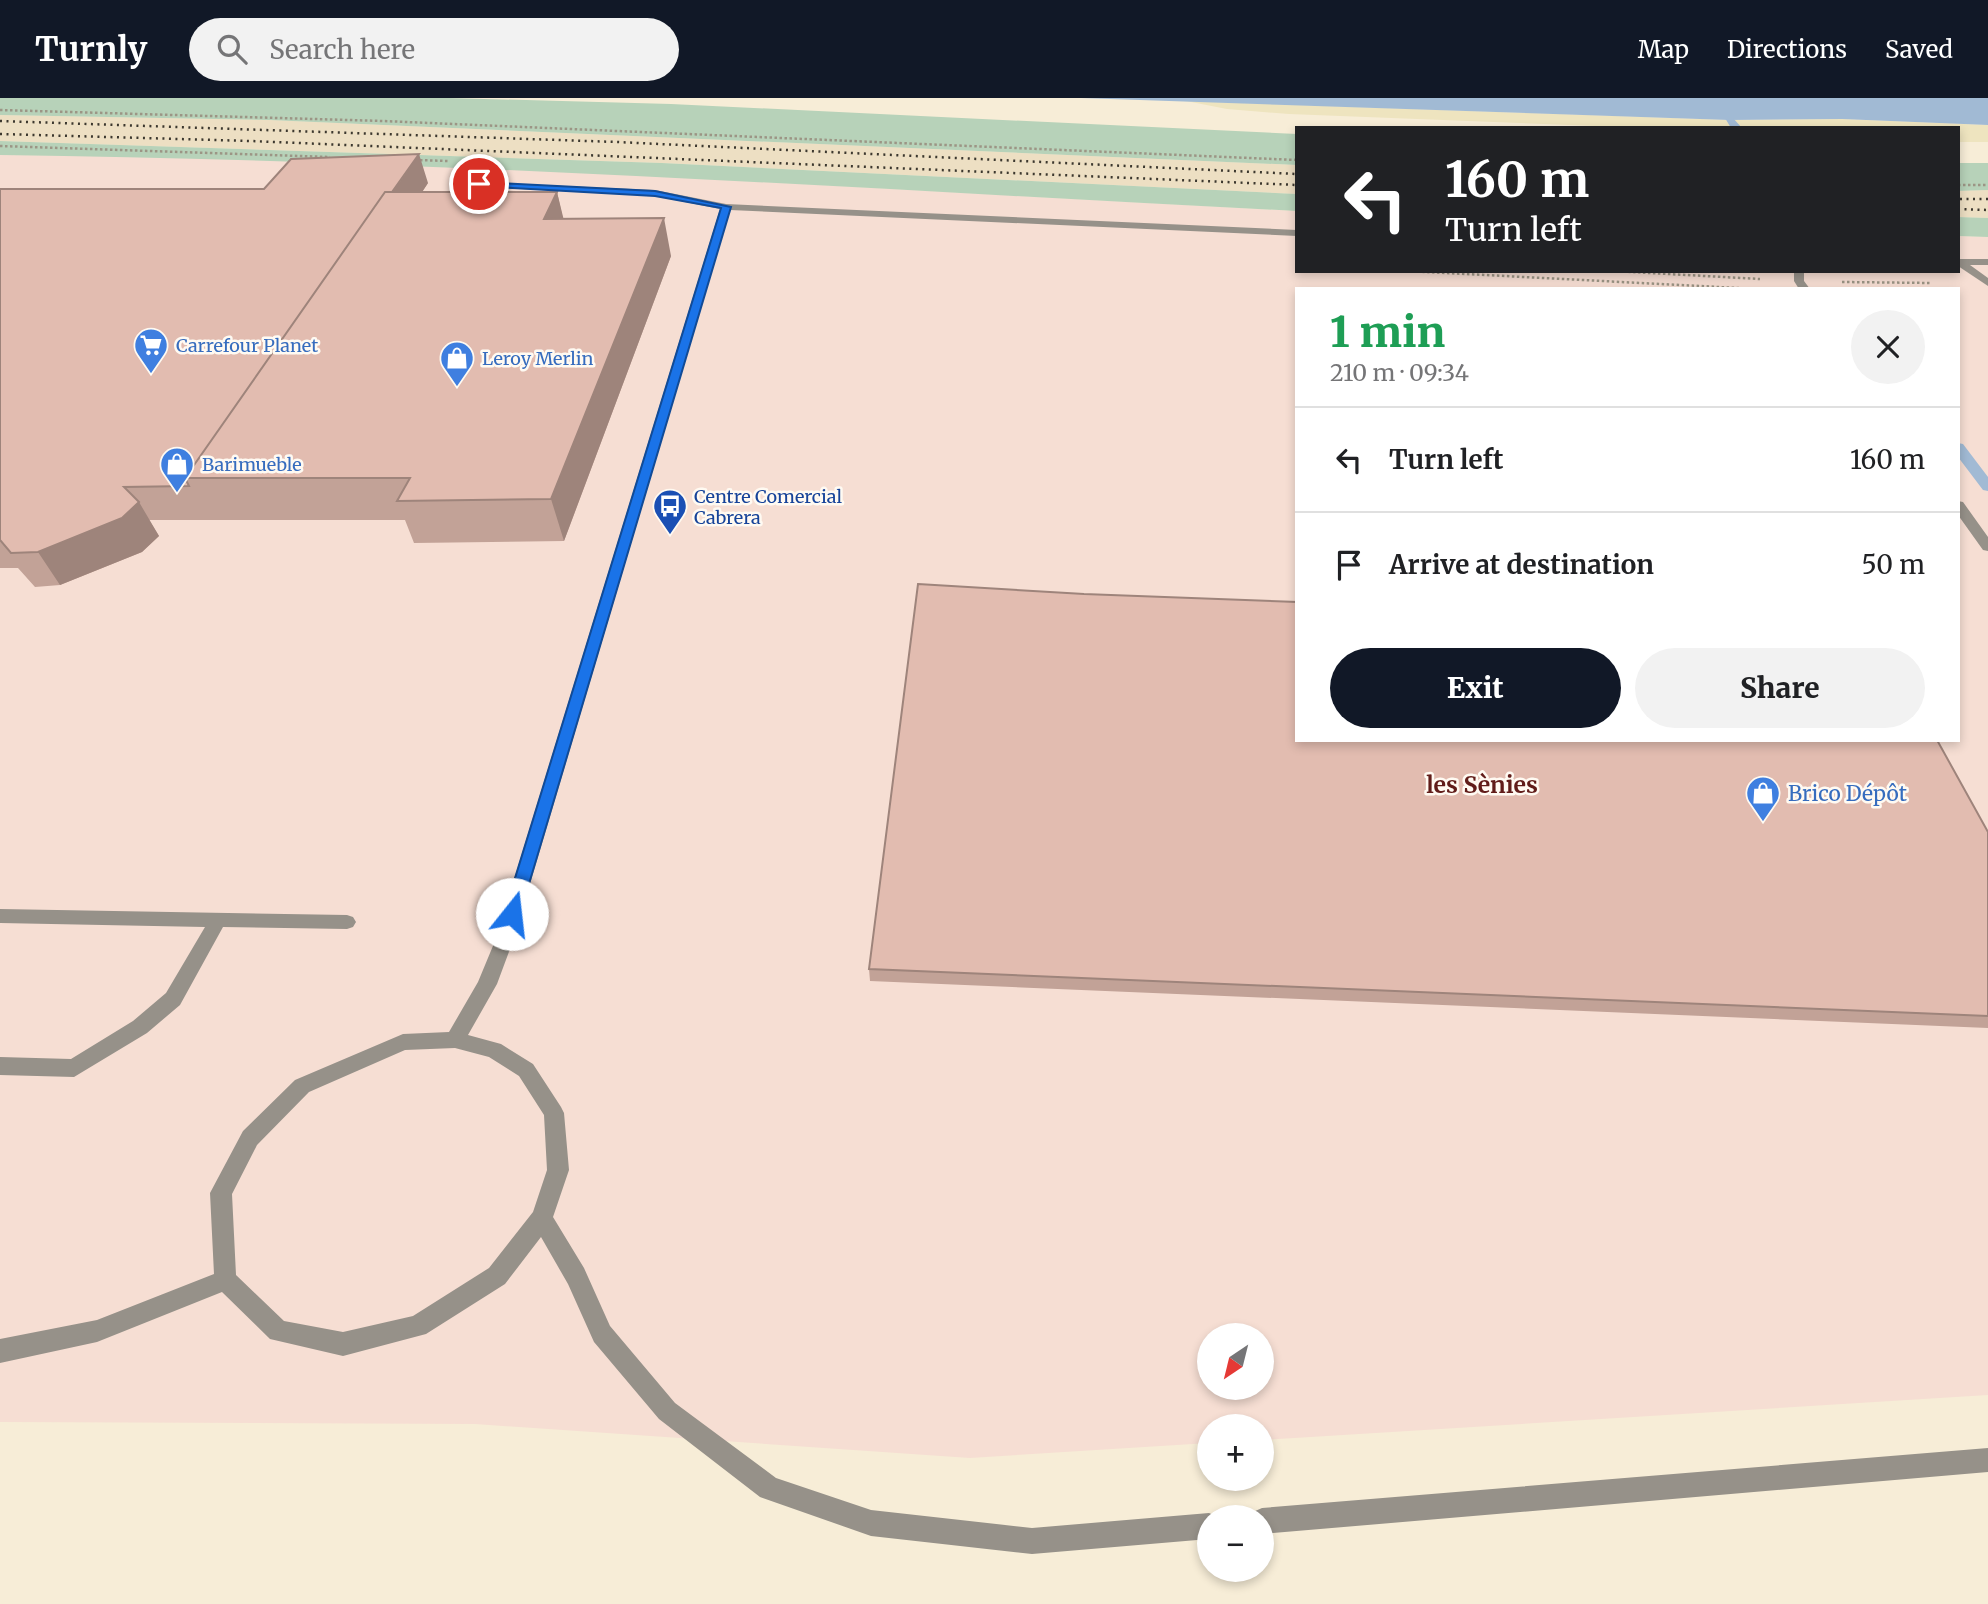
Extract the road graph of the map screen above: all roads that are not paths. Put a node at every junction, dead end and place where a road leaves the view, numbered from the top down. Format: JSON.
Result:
{"nodes":[{"id":1,"x":726,"y":207,"type":"junction"},
{"id":2,"x":452,"y":218,"type":"edge"},
{"id":3,"x":1295,"y":233,"type":"edge"},
{"id":4,"x":1960,"y":262,"type":"edge"},
{"id":5,"x":1988,"y":262,"type":"edge"},
{"id":6,"x":1960,"y":263,"type":"edge"},
{"id":7,"x":1988,"y":283,"type":"edge"},
{"id":8,"x":1960,"y":508,"type":"edge"},
{"id":9,"x":1988,"y":547,"type":"edge"},
{"id":10,"x":0,"y":916,"type":"edge"},
{"id":11,"x":219,"y":918,"type":"junction"},
{"id":12,"x":347,"y":922,"type":"dead end"},
{"id":13,"x":455,"y":1040,"type":"junction"},
{"id":14,"x":0,"y":1066,"type":"edge"},
{"id":15,"x":542,"y":1218,"type":"junction"},
{"id":16,"x":225,"y":1280,"type":"junction"},
{"id":17,"x":0,"y":1351,"type":"edge"},
{"id":18,"x":1988,"y":1460,"type":"edge"},
{"id":19,"x":1274,"y":1520,"type":"edge"},
{"id":20,"x":1197,"y":1527,"type":"edge"}],
"edges":[{"from":1,"to":2,"type":"street"},
{"from":1,"to":3,"type":"street"},
{"from":1,"to":13,"type":"street"},
{"from":4,"to":5,"type":"street"},
{"from":6,"to":7,"type":"street"},
{"from":8,"to":9,"type":"street"},
{"from":10,"to":11,"type":"street"},
{"from":11,"to":12,"type":"street"},
{"from":11,"to":14,"type":"street"},
{"from":13,"to":15,"type":"street"},
{"from":13,"to":16,"type":"street"},
{"from":15,"to":16,"type":"street"},
{"from":15,"to":20,"type":"street"},
{"from":16,"to":17,"type":"street"},
{"from":18,"to":19,"type":"street"}]}
